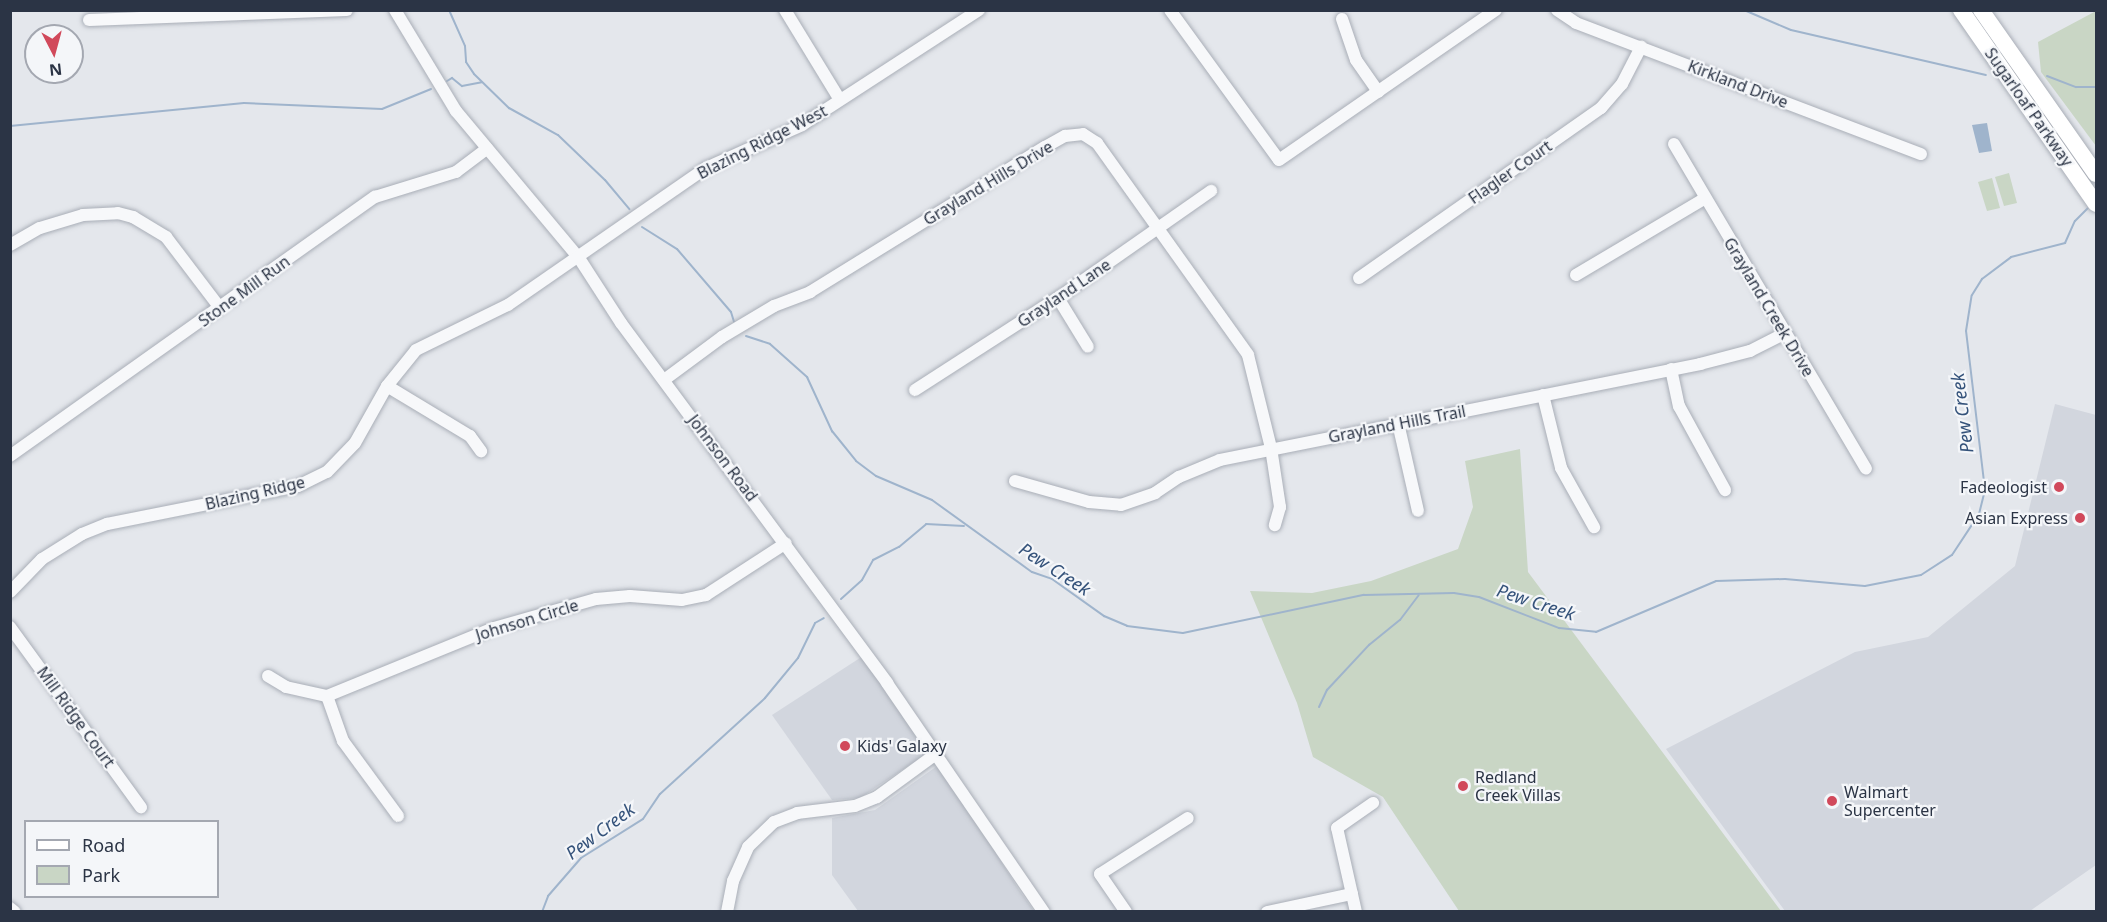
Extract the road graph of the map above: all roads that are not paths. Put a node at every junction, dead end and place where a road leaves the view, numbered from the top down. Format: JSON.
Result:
{"nodes":[{"id":1,"x":347,"y":10,"type":"edge"},
{"id":2,"x":394,"y":10,"type":"edge"},
{"id":3,"x":784,"y":10,"type":"edge"},
{"id":4,"x":979,"y":10,"type":"edge"},
{"id":5,"x":1170,"y":10,"type":"edge"},
{"id":6,"x":1496,"y":10,"type":"edge"},
{"id":7,"x":1557,"y":10,"type":"edge"},
{"id":8,"x":1971,"y":12,"type":"edge"},
{"id":9,"x":126,"y":16,"type":"edge"},
{"id":10,"x":1342,"y":18,"type":"dead end"},
{"id":11,"x":89,"y":20,"type":"dead end"},
{"id":12,"x":1641,"y":47,"type":"junction"},
{"id":13,"x":1378,"y":92,"type":"junction"},
{"id":14,"x":840,"y":100,"type":"junction"},
{"id":15,"x":1674,"y":144,"type":"dead end"},
{"id":16,"x":488,"y":149,"type":"junction"},
{"id":17,"x":1921,"y":154,"type":"dead end"},
{"id":18,"x":2097,"y":174,"type":"edge"},
{"id":19,"x":1211,"y":191,"type":"dead end"},
{"id":20,"x":1704,"y":199,"type":"junction"},
{"id":21,"x":2097,"y":204,"type":"edge"},
{"id":22,"x":1159,"y":228,"type":"junction"},
{"id":23,"x":10,"y":245,"type":"edge"},
{"id":24,"x":579,"y":258,"type":"junction"},
{"id":25,"x":1576,"y":275,"type":"dead end"},
{"id":26,"x":1359,"y":278,"type":"dead end"},
{"id":27,"x":1058,"y":298,"type":"junction"},
{"id":28,"x":220,"y":308,"type":"junction"},
{"id":29,"x":1785,"y":333,"type":"junction"},
{"id":30,"x":1088,"y":347,"type":"dead end"},
{"id":31,"x":1671,"y":369,"type":"junction"},
{"id":32,"x":664,"y":380,"type":"junction"},
{"id":33,"x":387,"y":386,"type":"junction"},
{"id":34,"x":915,"y":390,"type":"dead end"},
{"id":35,"x":1543,"y":395,"type":"junction"},
{"id":36,"x":1398,"y":423,"type":"junction"},
{"id":37,"x":1271,"y":448,"type":"junction"},
{"id":38,"x":481,"y":451,"type":"dead end"},
{"id":39,"x":10,"y":456,"type":"edge"},
{"id":40,"x":1866,"y":469,"type":"dead end"},
{"id":41,"x":1015,"y":481,"type":"dead end"},
{"id":42,"x":1725,"y":490,"type":"dead end"},
{"id":43,"x":1418,"y":511,"type":"dead end"},
{"id":44,"x":1275,"y":525,"type":"dead end"},
{"id":45,"x":1594,"y":527,"type":"dead end"},
{"id":46,"x":786,"y":543,"type":"junction"},
{"id":47,"x":10,"y":592,"type":"edge"},
{"id":48,"x":10,"y":627,"type":"edge"},
{"id":49,"x":268,"y":676,"type":"dead end"},
{"id":50,"x":327,"y":696,"type":"junction"},
{"id":51,"x":936,"y":754,"type":"junction"},
{"id":52,"x":1373,"y":803,"type":"dead end"},
{"id":53,"x":141,"y":807,"type":"dead end"},
{"id":54,"x":398,"y":816,"type":"dead end"},
{"id":55,"x":1188,"y":818,"type":"dead end"},
{"id":56,"x":1352,"y":894,"type":"junction"},
{"id":57,"x":10,"y":908,"type":"edge"},
{"id":58,"x":15,"y":912,"type":"edge"},
{"id":59,"x":727,"y":912,"type":"edge"},
{"id":60,"x":1044,"y":912,"type":"edge"},
{"id":61,"x":1126,"y":912,"type":"edge"},
{"id":62,"x":1267,"y":912,"type":"edge"},
{"id":63,"x":1356,"y":912,"type":"edge"}],
"edges":[{"from":1,"to":9,"type":"street"},
{"from":2,"to":16,"type":"street","name":"Johnson Road"},
{"from":3,"to":14,"type":"street"},
{"from":4,"to":14,"type":"street","name":"Blazing Ridge West"},
{"from":5,"to":13,"type":"street"},
{"from":6,"to":13,"type":"street"},
{"from":7,"to":12,"type":"street","name":"Kirkland Drive"},
{"from":8,"to":18,"type":"main road","name":"Sugarloaf Parkway"},
{"from":8,"to":21,"type":"main road","name":"Sugarloaf Parkway"},
{"from":9,"to":11,"type":"street"},
{"from":10,"to":13,"type":"street"},
{"from":12,"to":17,"type":"street","name":"Kirkland Drive"},
{"from":12,"to":26,"type":"street","name":"Flagler Court"},
{"from":14,"to":24,"type":"street","name":"Blazing Ridge West"},
{"from":15,"to":20,"type":"street","name":"Grayland Creek Drive"},
{"from":16,"to":24,"type":"street","name":"Johnson Road"},
{"from":16,"to":28,"type":"street","name":"Stone Mill Run"},
{"from":19,"to":22,"type":"street","name":"Grayland Lane"},
{"from":20,"to":25,"type":"street"},
{"from":20,"to":29,"type":"street","name":"Grayland Creek Drive"},
{"from":22,"to":27,"type":"street","name":"Grayland Lane"},
{"from":22,"to":32,"type":"street","name":"Grayland Hills Drive"},
{"from":22,"to":37,"type":"street","name":"Grayland Hills Drive"},
{"from":23,"to":28,"type":"street"},
{"from":24,"to":32,"type":"street","name":"Johnson Road"},
{"from":24,"to":33,"type":"street","name":"Blazing Ridge"},
{"from":27,"to":30,"type":"street"},
{"from":27,"to":34,"type":"street","name":"Grayland Lane"},
{"from":28,"to":39,"type":"street","name":"Stone Mill Run"},
{"from":29,"to":31,"type":"street","name":"Grayland Hills Trail"},
{"from":29,"to":40,"type":"street","name":"Grayland Creek Drive"},
{"from":31,"to":35,"type":"street","name":"Grayland Hills Trail"},
{"from":31,"to":42,"type":"street"},
{"from":32,"to":46,"type":"street","name":"Johnson Road"},
{"from":33,"to":38,"type":"street"},
{"from":33,"to":47,"type":"street","name":"Blazing Ridge"},
{"from":35,"to":36,"type":"street","name":"Grayland Hills Trail"},
{"from":35,"to":45,"type":"street"},
{"from":36,"to":37,"type":"street","name":"Grayland Hills Trail"},
{"from":36,"to":43,"type":"street"},
{"from":37,"to":41,"type":"street","name":"Grayland Hills Trail"},
{"from":37,"to":44,"type":"street","name":"Grayland Hills Drive"},
{"from":46,"to":50,"type":"street","name":"Johnson Circle"},
{"from":46,"to":51,"type":"street","name":"Johnson Road"},
{"from":48,"to":53,"type":"street","name":"Mill Ridge Court"},
{"from":49,"to":50,"type":"street"},
{"from":50,"to":54,"type":"street"},
{"from":51,"to":59,"type":"street"},
{"from":51,"to":60,"type":"street","name":"Johnson Road"},
{"from":52,"to":56,"type":"street"},
{"from":55,"to":61,"type":"street"},
{"from":56,"to":62,"type":"street"},
{"from":56,"to":63,"type":"street"},
{"from":57,"to":58,"type":"street"}]}
